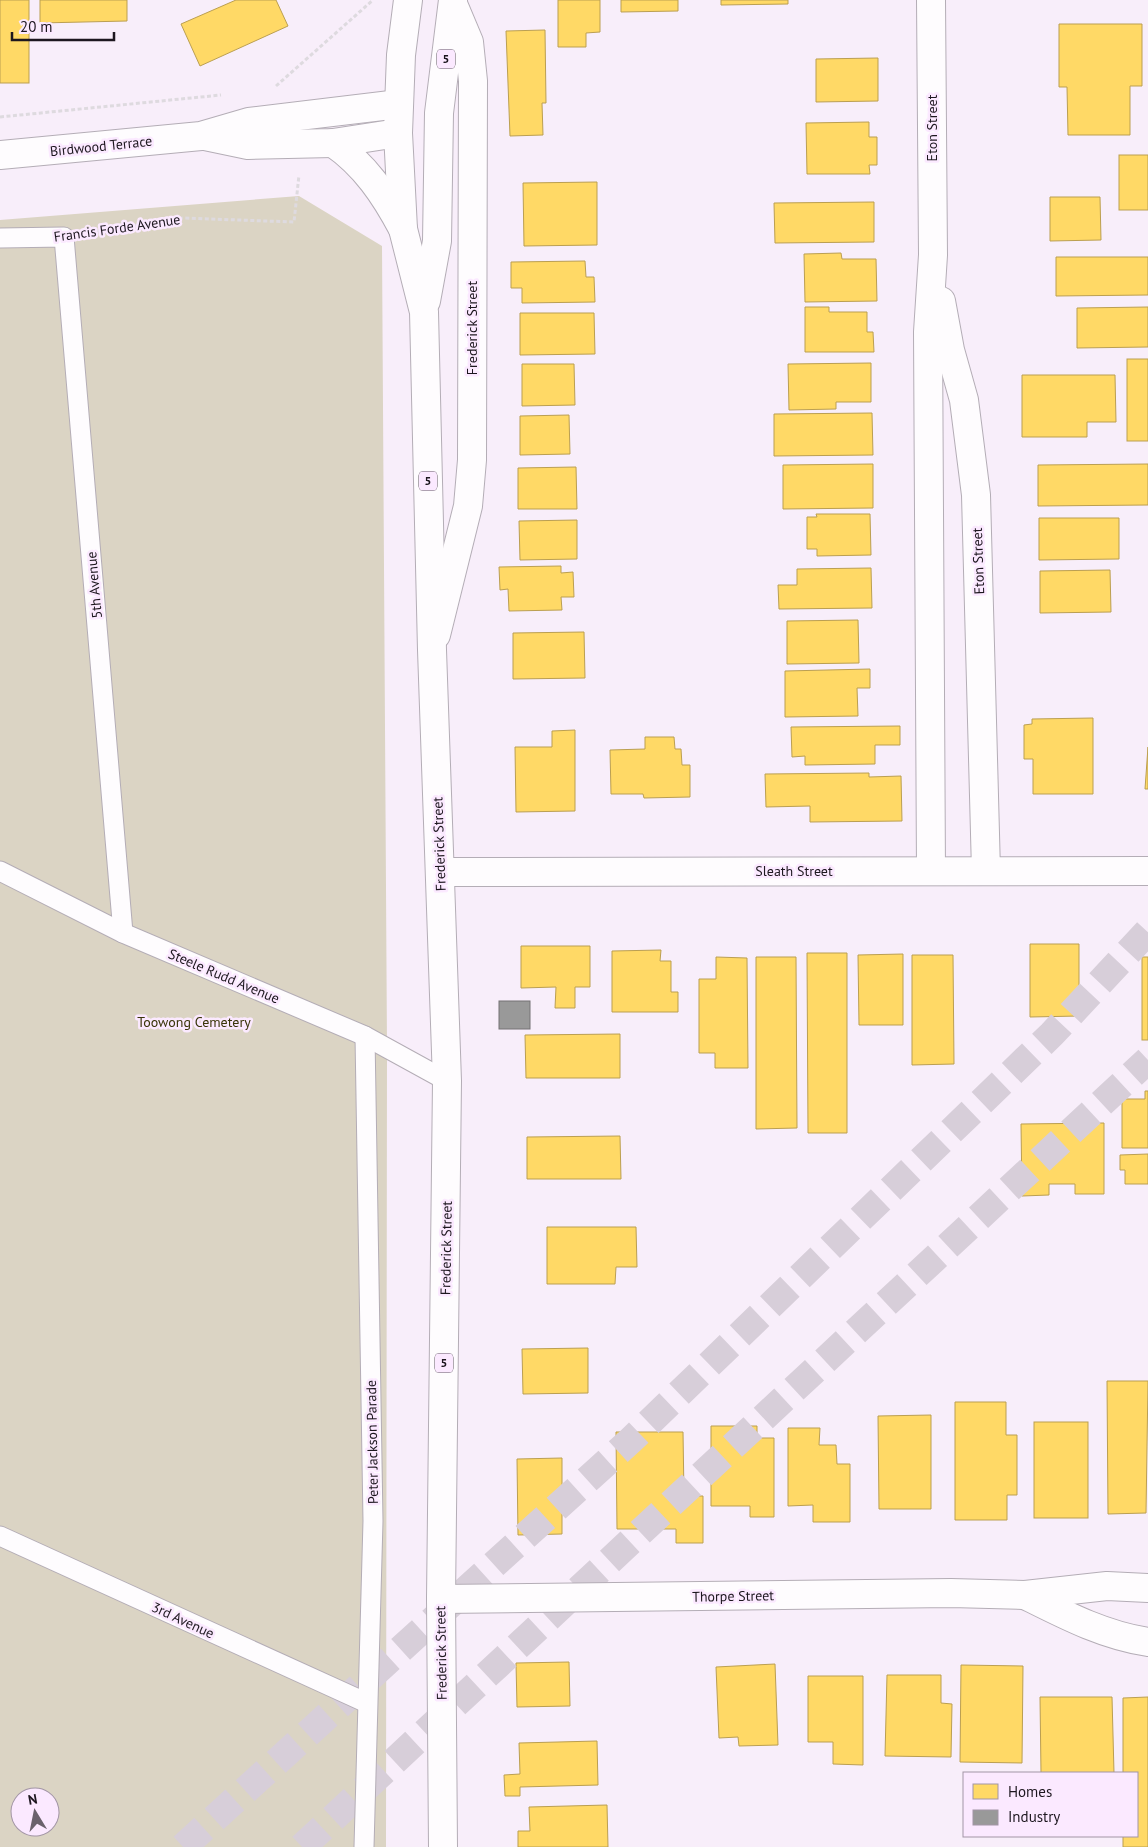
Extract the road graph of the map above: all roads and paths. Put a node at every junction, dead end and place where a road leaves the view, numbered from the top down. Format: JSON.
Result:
{"nodes":[{"id":1,"x":373,"y":0,"type":"edge"},
{"id":2,"x":408,"y":0,"type":"edge"},
{"id":3,"x":932,"y":0,"type":"edge"},
{"id":4,"x":453,"y":2,"type":"edge"},
{"id":5,"x":274,"y":87,"type":"dead end"},
{"id":6,"x":230,"y":94,"type":"dead end"},
{"id":7,"x":399,"y":104,"type":"junction"},
{"id":8,"x":439,"y":116,"type":"junction"},
{"id":9,"x":0,"y":117,"type":"edge"},
{"id":10,"x":398,"y":133,"type":"junction"},
{"id":11,"x":202,"y":136,"type":"junction"},
{"id":12,"x":333,"y":142,"type":"junction"},
{"id":13,"x":303,"y":144,"type":"junction"},
{"id":14,"x":0,"y":155,"type":"edge"},
{"id":15,"x":403,"y":229,"type":"junction"},
{"id":16,"x":64,"y":237,"type":"junction"},
{"id":17,"x":0,"y":238,"type":"edge"},
{"id":18,"x":934,"y":255,"type":"junction"},
{"id":19,"x":424,"y":312,"type":"junction"},
{"id":20,"x":432,"y":650,"type":"junction"},
{"id":21,"x":0,"y":871,"type":"edge"},
{"id":22,"x":931,"y":871,"type":"junction"},
{"id":23,"x":986,"y":871,"type":"junction"},
{"id":24,"x":1148,"y":871,"type":"edge"},
{"id":25,"x":440,"y":872,"type":"junction"},
{"id":26,"x":123,"y":933,"type":"junction"},
{"id":27,"x":365,"y":1036,"type":"junction"},
{"id":28,"x":447,"y":1081,"type":"junction"},
{"id":29,"x":0,"y":1536,"type":"edge"},
{"id":30,"x":1148,"y":1588,"type":"edge"},
{"id":31,"x":1026,"y":1595,"type":"junction"},
{"id":32,"x":441,"y":1599,"type":"junction"},
{"id":33,"x":1148,"y":1642,"type":"edge"},
{"id":34,"x":367,"y":1703,"type":"junction"},
{"id":35,"x":364,"y":1847,"type":"edge"},
{"id":36,"x":443,"y":1847,"type":"edge"}],
"edges":[{"from":1,"to":5,"type":"path"},
{"from":2,"to":7,"type":"main road","name":"Frederick Street","number":"5"},
{"from":3,"to":18,"type":"main road","name":"Eton Street"},
{"from":4,"to":8,"type":"main road","name":"Frederick Street","number":"5"},
{"from":4,"to":20,"type":"main road","name":"Frederick Street"},
{"from":6,"to":9,"type":"path"},
{"from":7,"to":8,"type":"main road","name":"Birdwood Terrace"},
{"from":7,"to":10,"type":"main road","name":"Frederick Street","number":"5"},
{"from":7,"to":11,"type":"main road","name":"Birdwood Terrace"},
{"from":8,"to":10,"type":"main road","name":"Birdwood Terrace"},
{"from":8,"to":19,"type":"main road","name":"Frederick Street","number":"5"},
{"from":10,"to":12,"type":"main road","name":"Birdwood Terrace"},
{"from":10,"to":15,"type":"main road","name":"Frederick Street","number":"5"},
{"from":11,"to":13,"type":"main road","name":"Birdwood Terrace"},
{"from":11,"to":14,"type":"main road","name":"Birdwood Terrace"},
{"from":12,"to":13,"type":"main road","name":"Birdwood Terrace"},
{"from":12,"to":15,"type":"main road"},
{"from":13,"to":16,"type":"path","name":"Francis Forde Avenue"},
{"from":15,"to":19,"type":"main road","name":"Frederick Street","number":"5"},
{"from":16,"to":17,"type":"lane","name":"Francis Forde Avenue"},
{"from":16,"to":26,"type":"lane","name":"5th Avenue"},
{"from":18,"to":22,"type":"main road","name":"Eton Street"},
{"from":18,"to":23,"type":"main road","name":"Eton Street"},
{"from":19,"to":20,"type":"main road","name":"Frederick Street","number":"5"},
{"from":20,"to":25,"type":"main road","name":"Frederick Street","number":"5"},
{"from":21,"to":26,"type":"lane","name":"Steele Rudd Avenue"},
{"from":22,"to":23,"type":"main road","name":"Sleath Street"},
{"from":22,"to":25,"type":"main road","name":"Sleath Street"},
{"from":23,"to":24,"type":"main road","name":"Sleath Street"},
{"from":25,"to":28,"type":"main road","name":"Frederick Street","number":"5"},
{"from":26,"to":27,"type":"lane","name":"Steele Rudd Avenue"},
{"from":27,"to":28,"type":"lane","name":"Steele Rudd Avenue"},
{"from":27,"to":34,"type":"lane","name":"Peter Jackson Parade"},
{"from":28,"to":32,"type":"main road","name":"Frederick Street","number":"5"},
{"from":29,"to":34,"type":"lane","name":"3rd Avenue"},
{"from":30,"to":31,"type":"main road","name":"Thorpe Street"},
{"from":31,"to":32,"type":"main road","name":"Thorpe Street"},
{"from":31,"to":33,"type":"main road","name":"Thorpe Street"},
{"from":32,"to":36,"type":"main road","name":"Frederick Street","number":"5"},
{"from":34,"to":35,"type":"lane","name":"Peter Jackson Parade"}]}
